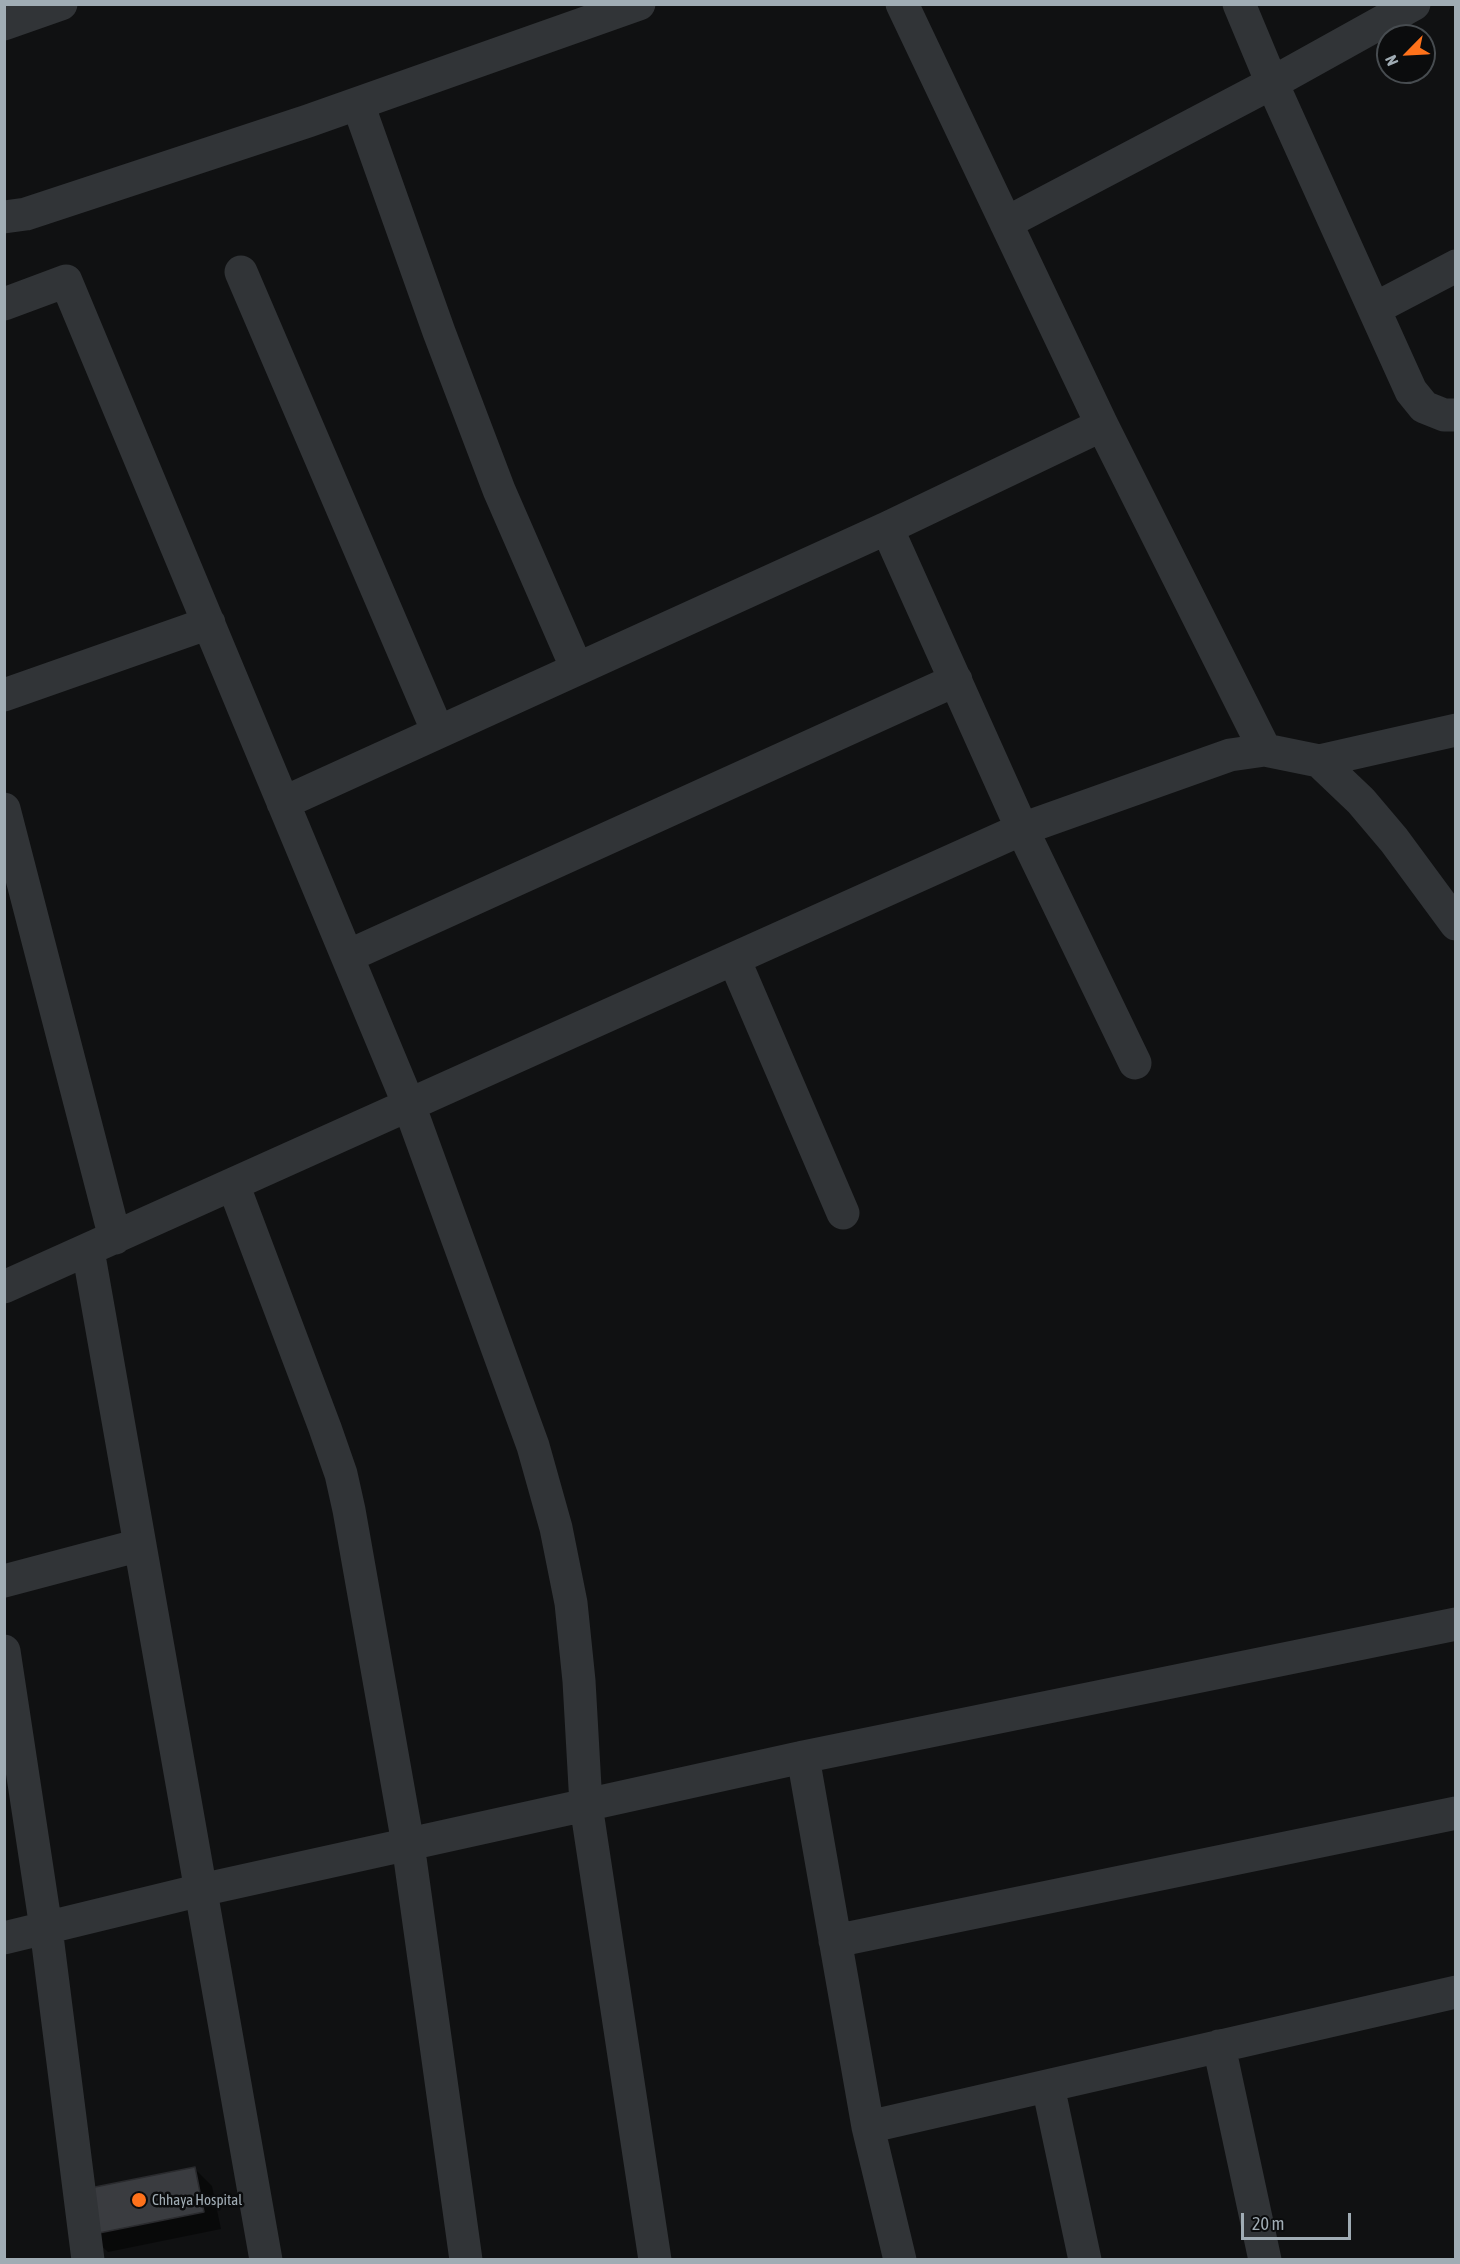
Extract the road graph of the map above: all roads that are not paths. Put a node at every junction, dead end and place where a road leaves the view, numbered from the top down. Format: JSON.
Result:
{"nodes":[{"id":1,"x":61,"y":4,"type":"edge"},
{"id":2,"x":639,"y":4,"type":"edge"},
{"id":3,"x":902,"y":4,"type":"edge"},
{"id":4,"x":1239,"y":4,"type":"edge"},
{"id":5,"x":1414,"y":4,"type":"edge"},
{"id":6,"x":4,"y":24,"type":"edge"},
{"id":7,"x":1272,"y":83,"type":"junction"},
{"id":8,"x":358,"y":104,"type":"junction"},
{"id":9,"x":4,"y":217,"type":"edge"},
{"id":10,"x":1006,"y":223,"type":"junction"},
{"id":11,"x":1455,"y":266,"type":"edge"},
{"id":12,"x":241,"y":272,"type":"dead end"},
{"id":13,"x":4,"y":304,"type":"edge"},
{"id":14,"x":1374,"y":309,"type":"junction"},
{"id":15,"x":1455,"y":415,"type":"edge"},
{"id":16,"x":1102,"y":425,"type":"junction"},
{"id":17,"x":887,"y":528,"type":"junction"},
{"id":18,"x":209,"y":623,"type":"junction"},
{"id":19,"x":577,"y":669,"type":"junction"},
{"id":20,"x":956,"y":680,"type":"junction"},
{"id":21,"x":4,"y":695,"type":"edge"},
{"id":22,"x":1455,"y":730,"type":"edge"},
{"id":23,"x":438,"y":732,"type":"junction"},
{"id":24,"x":1265,"y":750,"type":"junction"},
{"id":25,"x":1319,"y":761,"type":"junction"},
{"id":26,"x":283,"y":803,"type":"junction"},
{"id":27,"x":4,"y":809,"type":"edge"},
{"id":28,"x":1022,"y":829,"type":"junction"},
{"id":29,"x":1455,"y":924,"type":"edge"},
{"id":30,"x":348,"y":957,"type":"junction"},
{"id":31,"x":734,"y":959,"type":"junction"},
{"id":32,"x":1135,"y":1063,"type":"dead end"},
{"id":33,"x":409,"y":1105,"type":"junction"},
{"id":34,"x":233,"y":1185,"type":"junction"},
{"id":35,"x":843,"y":1212,"type":"dead end"},
{"id":36,"x":101,"y":1244,"type":"junction"},
{"id":37,"x":4,"y":1287,"type":"edge"},
{"id":38,"x":140,"y":1545,"type":"junction"},
{"id":39,"x":4,"y":1581,"type":"edge"},
{"id":40,"x":1455,"y":1624,"type":"edge"},
{"id":41,"x":4,"y":1651,"type":"edge"},
{"id":42,"x":803,"y":1758,"type":"junction"},
{"id":43,"x":586,"y":1805,"type":"junction"},
{"id":44,"x":1455,"y":1813,"type":"edge"},
{"id":45,"x":408,"y":1844,"type":"junction"},
{"id":46,"x":201,"y":1890,"type":"junction"},
{"id":47,"x":46,"y":1928,"type":"junction"},
{"id":48,"x":4,"y":1938,"type":"edge"},
{"id":49,"x":835,"y":1941,"type":"junction"},
{"id":50,"x":1455,"y":1992,"type":"edge"},
{"id":51,"x":1219,"y":2046,"type":"junction"},
{"id":52,"x":1047,"y":2086,"type":"junction"},
{"id":53,"x":868,"y":2127,"type":"junction"},
{"id":54,"x":88,"y":2259,"type":"edge"},
{"id":55,"x":266,"y":2259,"type":"edge"},
{"id":56,"x":466,"y":2259,"type":"edge"},
{"id":57,"x":655,"y":2259,"type":"edge"},
{"id":58,"x":900,"y":2259,"type":"edge"},
{"id":59,"x":1085,"y":2259,"type":"edge"},
{"id":60,"x":1265,"y":2259,"type":"edge"}],
"edges":[{"from":1,"to":6,"type":"street"},
{"from":2,"to":8,"type":"street"},
{"from":3,"to":10,"type":"street"},
{"from":4,"to":7,"type":"street"},
{"from":5,"to":7,"type":"street"},
{"from":7,"to":10,"type":"street"},
{"from":7,"to":14,"type":"street"},
{"from":8,"to":9,"type":"street"},
{"from":8,"to":19,"type":"street"},
{"from":10,"to":16,"type":"street"},
{"from":11,"to":14,"type":"street"},
{"from":12,"to":23,"type":"street"},
{"from":13,"to":18,"type":"street"},
{"from":14,"to":15,"type":"street"},
{"from":16,"to":17,"type":"street"},
{"from":16,"to":24,"type":"street"},
{"from":17,"to":19,"type":"street"},
{"from":17,"to":20,"type":"street"},
{"from":18,"to":21,"type":"street"},
{"from":18,"to":26,"type":"street"},
{"from":19,"to":23,"type":"street"},
{"from":20,"to":28,"type":"street"},
{"from":20,"to":30,"type":"street"},
{"from":22,"to":25,"type":"street"},
{"from":23,"to":26,"type":"street"},
{"from":24,"to":25,"type":"street"},
{"from":24,"to":28,"type":"street"},
{"from":25,"to":29,"type":"street"},
{"from":26,"to":30,"type":"street"},
{"from":27,"to":36,"type":"street"},
{"from":28,"to":31,"type":"street"},
{"from":28,"to":32,"type":"street"},
{"from":30,"to":33,"type":"street"},
{"from":31,"to":33,"type":"street"},
{"from":31,"to":35,"type":"street"},
{"from":33,"to":34,"type":"street"},
{"from":33,"to":43,"type":"street"},
{"from":34,"to":36,"type":"street"},
{"from":34,"to":45,"type":"street"},
{"from":36,"to":37,"type":"street"},
{"from":36,"to":38,"type":"street"},
{"from":38,"to":39,"type":"street"},
{"from":38,"to":46,"type":"street"},
{"from":40,"to":42,"type":"street"},
{"from":41,"to":47,"type":"street"},
{"from":42,"to":43,"type":"street"},
{"from":42,"to":49,"type":"street"},
{"from":43,"to":45,"type":"street"},
{"from":43,"to":57,"type":"street"},
{"from":44,"to":49,"type":"street"},
{"from":45,"to":46,"type":"street"},
{"from":45,"to":56,"type":"street"},
{"from":46,"to":47,"type":"street"},
{"from":46,"to":55,"type":"street"},
{"from":47,"to":48,"type":"street"},
{"from":47,"to":54,"type":"street"},
{"from":49,"to":53,"type":"street"},
{"from":50,"to":51,"type":"street"},
{"from":51,"to":52,"type":"street"},
{"from":51,"to":60,"type":"street"},
{"from":52,"to":53,"type":"street"},
{"from":52,"to":59,"type":"street"},
{"from":53,"to":58,"type":"street"}]}
